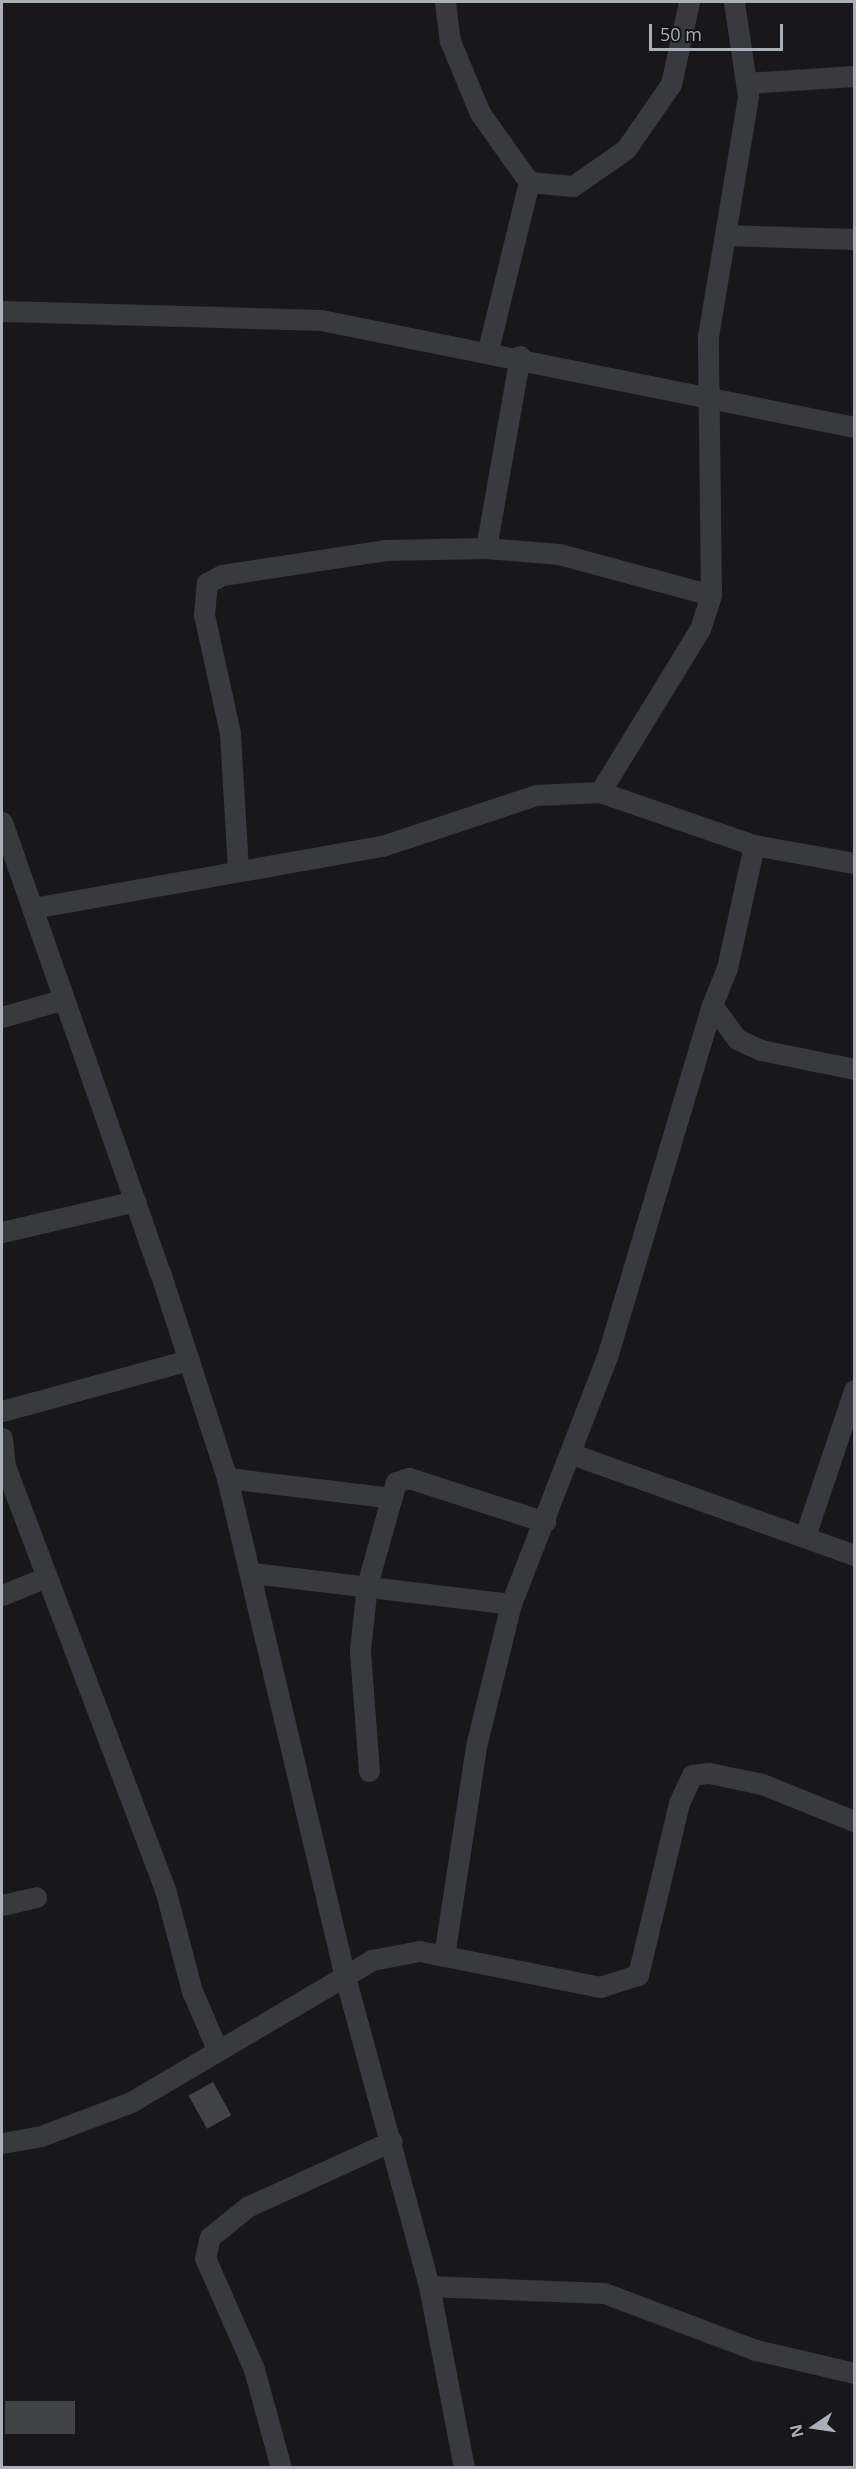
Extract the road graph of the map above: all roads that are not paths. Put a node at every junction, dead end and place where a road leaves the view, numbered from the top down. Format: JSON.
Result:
{"nodes":[{"id":1,"x":445,"y":2,"type":"edge"},
{"id":2,"x":689,"y":2,"type":"edge"},
{"id":3,"x":734,"y":2,"type":"edge"},
{"id":4,"x":855,"y":76,"type":"edge"},
{"id":5,"x":746,"y":83,"type":"junction"},
{"id":6,"x":529,"y":182,"type":"junction"},
{"id":7,"x":725,"y":235,"type":"junction"},
{"id":8,"x":855,"y":239,"type":"edge"},
{"id":9,"x":2,"y":311,"type":"edge"},
{"id":10,"x":488,"y":350,"type":"junction"},
{"id":11,"x":520,"y":356,"type":"junction"},
{"id":12,"x":705,"y":398,"type":"junction"},
{"id":13,"x":855,"y":427,"type":"edge"},
{"id":14,"x":486,"y":548,"type":"junction"},
{"id":15,"x":711,"y":596,"type":"junction"},
{"id":16,"x":600,"y":792,"type":"junction"},
{"id":17,"x":2,"y":822,"type":"edge"},
{"id":18,"x":754,"y":845,"type":"junction"},
{"id":19,"x":855,"y":863,"type":"edge"},
{"id":20,"x":238,"y":869,"type":"junction"},
{"id":21,"x":33,"y":908,"type":"junction"},
{"id":22,"x":61,"y":1000,"type":"junction"},
{"id":23,"x":712,"y":1005,"type":"junction"},
{"id":24,"x":2,"y":1017,"type":"edge"},
{"id":25,"x":855,"y":1069,"type":"edge"},
{"id":26,"x":135,"y":1201,"type":"junction"},
{"id":27,"x":2,"y":1232,"type":"edge"},
{"id":28,"x":189,"y":1360,"type":"junction"},
{"id":29,"x":855,"y":1390,"type":"edge"},
{"id":30,"x":2,"y":1411,"type":"edge"},
{"id":31,"x":2,"y":1438,"type":"edge"},
{"id":32,"x":572,"y":1454,"type":"junction"},
{"id":33,"x":226,"y":1478,"type":"junction"},
{"id":34,"x":392,"y":1498,"type":"junction"},
{"id":35,"x":545,"y":1522,"type":"junction"},
{"id":36,"x":805,"y":1536,"type":"junction"},
{"id":37,"x":855,"y":1555,"type":"edge"},
{"id":38,"x":252,"y":1573,"type":"junction"},
{"id":39,"x":46,"y":1577,"type":"junction"},
{"id":40,"x":367,"y":1585,"type":"junction"},
{"id":41,"x":2,"y":1595,"type":"edge"},
{"id":42,"x":512,"y":1604,"type":"junction"},
{"id":43,"x":369,"y":1771,"type":"dead end"},
{"id":44,"x":855,"y":1821,"type":"edge"},
{"id":45,"x":36,"y":1897,"type":"dead end"},
{"id":46,"x":2,"y":1905,"type":"edge"},
{"id":47,"x":444,"y":1956,"type":"junction"},
{"id":48,"x":344,"y":1972,"type":"junction"},
{"id":49,"x":217,"y":2049,"type":"junction"},
{"id":50,"x":392,"y":2141,"type":"junction"},
{"id":51,"x":2,"y":2143,"type":"edge"},
{"id":52,"x":429,"y":2286,"type":"junction"},
{"id":53,"x":855,"y":2373,"type":"edge"},
{"id":54,"x":281,"y":2468,"type":"edge"},
{"id":55,"x":464,"y":2468,"type":"edge"}],
"edges":[{"from":1,"to":6,"type":"street"},
{"from":2,"to":6,"type":"street"},
{"from":3,"to":5,"type":"street"},
{"from":4,"to":5,"type":"street"},
{"from":5,"to":7,"type":"street"},
{"from":6,"to":10,"type":"street"},
{"from":7,"to":8,"type":"street"},
{"from":7,"to":12,"type":"street"},
{"from":9,"to":10,"type":"street"},
{"from":10,"to":11,"type":"street"},
{"from":11,"to":12,"type":"street"},
{"from":11,"to":14,"type":"street"},
{"from":12,"to":13,"type":"street"},
{"from":12,"to":15,"type":"street"},
{"from":14,"to":15,"type":"street"},
{"from":14,"to":20,"type":"street"},
{"from":15,"to":16,"type":"street"},
{"from":16,"to":18,"type":"street"},
{"from":16,"to":20,"type":"street"},
{"from":17,"to":21,"type":"street"},
{"from":18,"to":19,"type":"street"},
{"from":18,"to":23,"type":"street"},
{"from":20,"to":21,"type":"street"},
{"from":21,"to":22,"type":"street"},
{"from":22,"to":24,"type":"street"},
{"from":22,"to":26,"type":"street"},
{"from":23,"to":25,"type":"street"},
{"from":23,"to":32,"type":"street"},
{"from":26,"to":27,"type":"street"},
{"from":26,"to":28,"type":"street"},
{"from":28,"to":30,"type":"street"},
{"from":28,"to":33,"type":"street"},
{"from":29,"to":36,"type":"street"},
{"from":31,"to":39,"type":"street"},
{"from":32,"to":35,"type":"street"},
{"from":32,"to":36,"type":"street"},
{"from":33,"to":34,"type":"street"},
{"from":33,"to":38,"type":"street"},
{"from":34,"to":35,"type":"street"},
{"from":34,"to":40,"type":"street"},
{"from":35,"to":42,"type":"street"},
{"from":36,"to":37,"type":"street"},
{"from":38,"to":40,"type":"street"},
{"from":38,"to":48,"type":"street"},
{"from":39,"to":41,"type":"street"},
{"from":39,"to":49,"type":"street"},
{"from":40,"to":42,"type":"street"},
{"from":40,"to":43,"type":"street"},
{"from":42,"to":47,"type":"street"},
{"from":44,"to":47,"type":"street"},
{"from":45,"to":46,"type":"street"},
{"from":47,"to":48,"type":"street"},
{"from":48,"to":49,"type":"street"},
{"from":48,"to":50,"type":"street"},
{"from":49,"to":51,"type":"street"},
{"from":50,"to":52,"type":"street"},
{"from":50,"to":54,"type":"street"},
{"from":52,"to":53,"type":"street"},
{"from":52,"to":55,"type":"street"}]}
